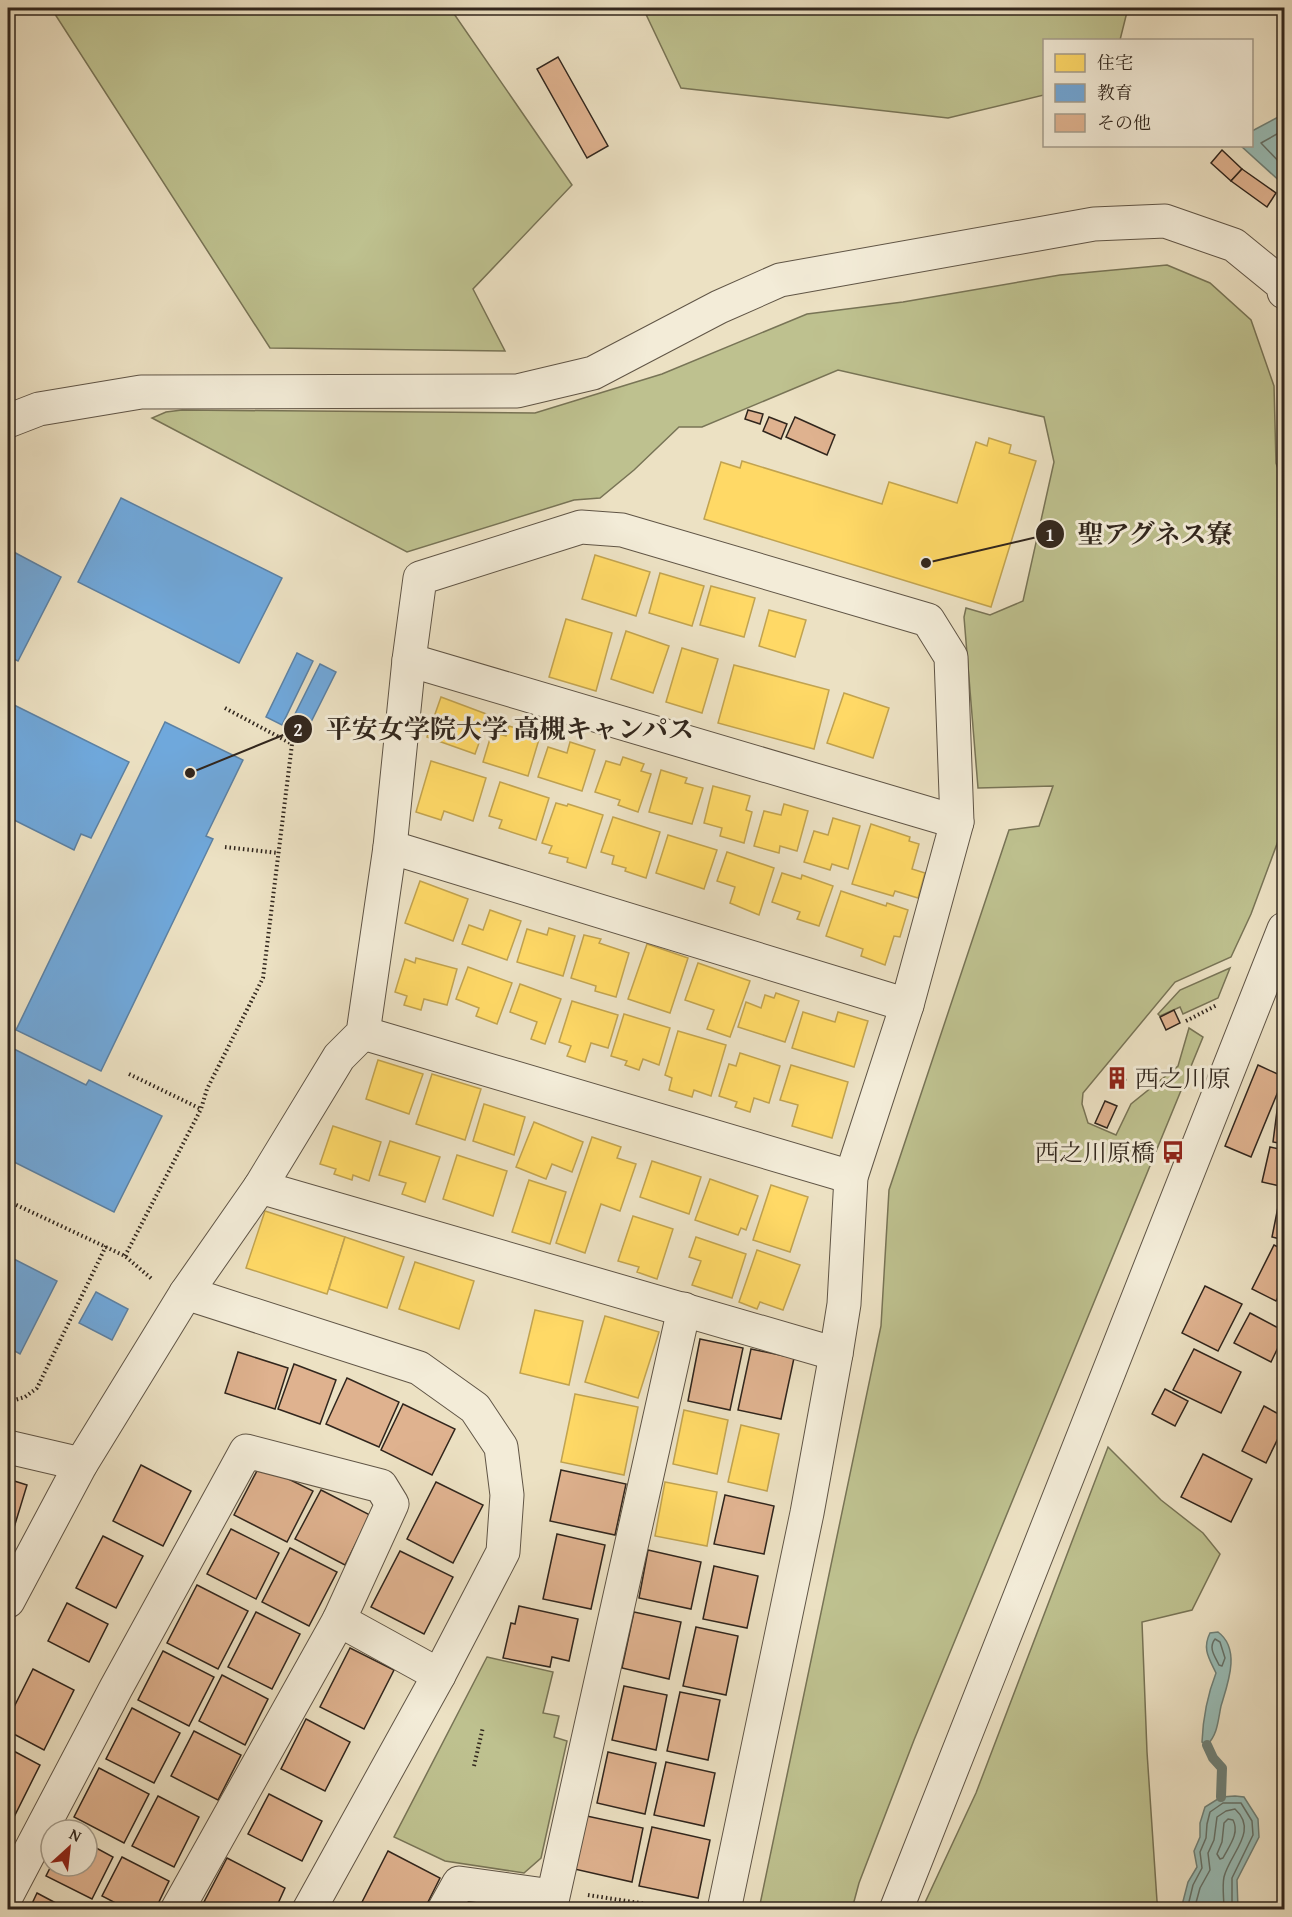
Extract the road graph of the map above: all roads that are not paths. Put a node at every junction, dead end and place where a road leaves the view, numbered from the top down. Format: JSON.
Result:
{"nodes":[{"id":1,"x":1284,"y":292,"type":"edge"},
{"id":2,"x":8,"y":421,"type":"edge"},
{"id":3,"x":409,"y":660,"type":"junction"},
{"id":4,"x":957,"y":822,"type":"junction"},
{"id":5,"x":390,"y":847,"type":"junction"},
{"id":6,"x":1284,"y":929,"type":"edge"},
{"id":7,"x":1278,"y":967,"type":"edge"},
{"id":8,"x":907,"y":1005,"type":"junction"},
{"id":9,"x":363,"y":1033,"type":"junction"},
{"id":10,"x":851,"y":1177,"type":"junction"},
{"id":11,"x":260,"y":1187,"type":"junction"},
{"id":12,"x":186,"y":1293,"type":"junction"},
{"id":13,"x":684,"y":1310,"type":"junction"},
{"id":14,"x":836,"y":1354,"type":"junction"},
{"id":15,"x":8,"y":1447,"type":"edge"},
{"id":16,"x":81,"y":1464,"type":"junction"},
{"id":17,"x":8,"y":1601,"type":"edge"},
{"id":18,"x":339,"y":1620,"type":"junction"},
{"id":19,"x":439,"y":1675,"type":"junction"},
{"id":20,"x":8,"y":1893,"type":"edge"},
{"id":21,"x":551,"y":1903,"type":"edge"},
{"id":22,"x":177,"y":1910,"type":"edge"},
{"id":23,"x":309,"y":1910,"type":"edge"},
{"id":24,"x":444,"y":1910,"type":"edge"},
{"id":25,"x":724,"y":1910,"type":"edge"},
{"id":26,"x":896,"y":1910,"type":"edge"}],
"edges":[{"from":1,"to":2,"type":"street"},
{"from":3,"to":4,"type":"street"},
{"from":3,"to":4,"type":"street"},
{"from":3,"to":5,"type":"street"},
{"from":4,"to":8,"type":"street"},
{"from":5,"to":8,"type":"street"},
{"from":5,"to":9,"type":"street"},
{"from":6,"to":7,"type":"street"},
{"from":7,"to":26,"type":"street"},
{"from":8,"to":10,"type":"street"},
{"from":9,"to":10,"type":"street"},
{"from":9,"to":11,"type":"street"},
{"from":10,"to":14,"type":"street"},
{"from":11,"to":12,"type":"street"},
{"from":11,"to":13,"type":"street"},
{"from":12,"to":16,"type":"street"},
{"from":12,"to":19,"type":"street"},
{"from":13,"to":14,"type":"street"},
{"from":13,"to":21,"type":"street"},
{"from":14,"to":25,"type":"street"},
{"from":15,"to":16,"type":"street"},
{"from":16,"to":17,"type":"street"},
{"from":18,"to":19,"type":"street"},
{"from":18,"to":20,"type":"street"},
{"from":18,"to":22,"type":"street"},
{"from":19,"to":23,"type":"street"},
{"from":21,"to":24,"type":"street"}]}
